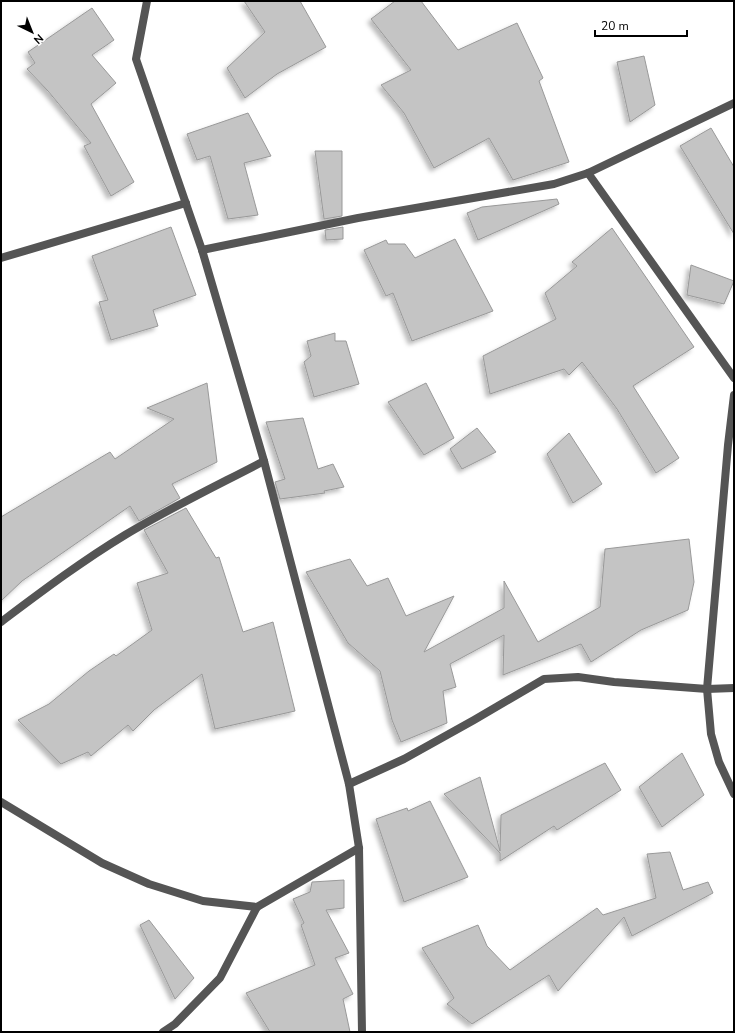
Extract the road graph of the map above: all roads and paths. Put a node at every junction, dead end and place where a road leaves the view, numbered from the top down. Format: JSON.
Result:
{"nodes":[{"id":1,"x":147,"y":1,"type":"edge"},
{"id":2,"x":734,"y":103,"type":"edge"},
{"id":3,"x":588,"y":173,"type":"junction"},
{"id":4,"x":186,"y":203,"type":"junction"},
{"id":5,"x":202,"y":250,"type":"junction"},
{"id":6,"x":1,"y":258,"type":"edge"},
{"id":7,"x":734,"y":378,"type":"edge"},
{"id":8,"x":734,"y":395,"type":"edge"},
{"id":9,"x":264,"y":461,"type":"junction"},
{"id":10,"x":1,"y":622,"type":"edge"},
{"id":11,"x":734,"y":688,"type":"edge"},
{"id":12,"x":708,"y":689,"type":"junction"},
{"id":13,"x":350,"y":784,"type":"junction"},
{"id":14,"x":734,"y":794,"type":"edge"},
{"id":15,"x":1,"y":802,"type":"edge"},
{"id":16,"x":359,"y":848,"type":"junction"},
{"id":17,"x":257,"y":907,"type":"junction"},
{"id":18,"x":163,"y":1032,"type":"edge"},
{"id":19,"x":362,"y":1032,"type":"edge"}],
"edges":[{"from":1,"to":4,"type":"street"},
{"from":2,"to":3,"type":"street"},
{"from":3,"to":5,"type":"street"},
{"from":3,"to":7,"type":"street"},
{"from":4,"to":5,"type":"street"},
{"from":4,"to":6,"type":"street"},
{"from":5,"to":9,"type":"street"},
{"from":8,"to":12,"type":"street"},
{"from":9,"to":10,"type":"street"},
{"from":9,"to":13,"type":"street"},
{"from":11,"to":12,"type":"street"},
{"from":12,"to":13,"type":"street"},
{"from":12,"to":14,"type":"street"},
{"from":13,"to":16,"type":"street"},
{"from":15,"to":17,"type":"street"},
{"from":16,"to":17,"type":"street"},
{"from":16,"to":19,"type":"street"},
{"from":17,"to":18,"type":"street"}]}
